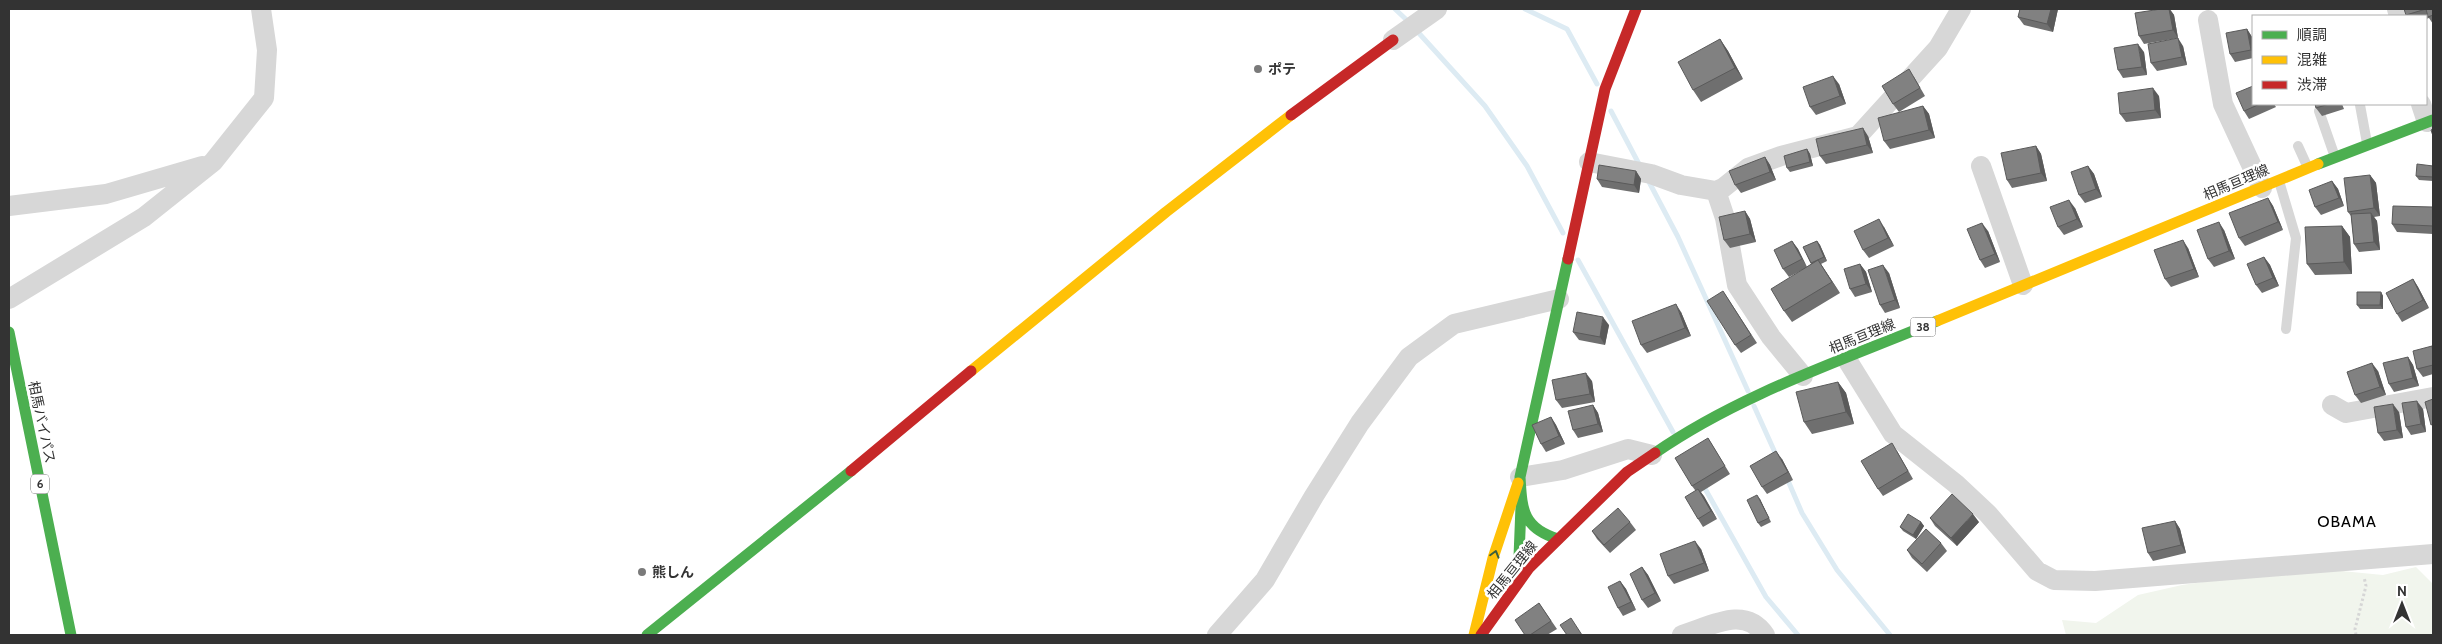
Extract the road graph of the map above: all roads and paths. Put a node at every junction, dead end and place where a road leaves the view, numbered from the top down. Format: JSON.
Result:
{"nodes":[{"id":1,"x":261,"y":9,"type":"edge"},
{"id":2,"x":1436,"y":9,"type":"edge"},
{"id":3,"x":1636,"y":9,"type":"edge"},
{"id":4,"x":1961,"y":9,"type":"edge"},
{"id":5,"x":2208,"y":20,"type":"dead end"},
{"id":6,"x":1393,"y":40,"type":"joint"},
{"id":7,"x":2360,"y":106,"type":"dead end"},
{"id":8,"x":2319,"y":111,"type":"edge"},
{"id":9,"x":2427,"y":115,"type":"edge"},
{"id":10,"x":2367,"y":144,"type":"junction"},
{"id":11,"x":2298,"y":146,"type":"dead end"},
{"id":12,"x":2335,"y":158,"type":"junction"},
{"id":13,"x":212,"y":162,"type":"junction"},
{"id":14,"x":1589,"y":162,"type":"junction"},
{"id":15,"x":1981,"y":166,"type":"dead end"},
{"id":16,"x":2308,"y":169,"type":"junction"},
{"id":17,"x":2271,"y":184,"type":"junction"},
{"id":18,"x":1716,"y":191,"type":"junction"},
{"id":19,"x":9,"y":206,"type":"edge"},
{"id":20,"x":2023,"y":285,"type":"junction"},
{"id":21,"x":9,"y":299,"type":"edge"},
{"id":22,"x":1559,"y":299,"type":"junction"},
{"id":23,"x":2286,"y":330,"type":"dead end"},
{"id":24,"x":9,"y":332,"type":"edge"},
{"id":25,"x":1846,"y":358,"type":"junction"},
{"id":26,"x":1803,"y":376,"type":"junction"},
{"id":27,"x":2433,"y":397,"type":"edge"},
{"id":28,"x":2332,"y":405,"type":"dead end"},
{"id":29,"x":1652,"y":455,"type":"junction"},
{"id":30,"x":1520,"y":477,"type":"junction"},
{"id":31,"x":1521,"y":506,"type":"junction"},
{"id":32,"x":1558,"y":539,"type":"junction"},
{"id":33,"x":2433,"y":554,"type":"edge"},
{"id":34,"x":2362,"y":559,"type":"junction"},
{"id":35,"x":1518,"y":583,"type":"junction"},
{"id":36,"x":71,"y":635,"type":"edge"},
{"id":37,"x":646,"y":635,"type":"edge"},
{"id":38,"x":1218,"y":635,"type":"edge"},
{"id":39,"x":1474,"y":635,"type":"edge"},
{"id":40,"x":1481,"y":635,"type":"edge"},
{"id":41,"x":1682,"y":635,"type":"edge"},
{"id":42,"x":1765,"y":635,"type":"edge"},
{"id":43,"x":2356,"y":635,"type":"edge"}],
"edges":[{"from":1,"to":13,"type":"street"},
{"from":2,"to":6,"type":"street"},
{"from":3,"to":14,"type":"main road"},
{"from":4,"to":18,"type":"street"},
{"from":5,"to":17,"type":"street"},
{"from":6,"to":37,"type":"main road"},
{"from":7,"to":10,"type":"lane"},
{"from":8,"to":12,"type":"lane"},
{"from":9,"to":10,"type":"main road","name":"相馬亘理線","number":"38"},
{"from":10,"to":12,"type":"main road","name":"相馬亘理線","number":"38"},
{"from":11,"to":16,"type":"lane"},
{"from":12,"to":16,"type":"main road","name":"相馬亘理線","number":"38"},
{"from":13,"to":19,"type":"street"},
{"from":13,"to":21,"type":"street"},
{"from":14,"to":18,"type":"street"},
{"from":14,"to":22,"type":"main road"},
{"from":15,"to":20,"type":"street"},
{"from":16,"to":17,"type":"main road","name":"相馬亘理線","number":"38"},
{"from":17,"to":20,"type":"main road","name":"相馬亘理線","number":"38"},
{"from":17,"to":23,"type":"lane"},
{"from":18,"to":26,"type":"street"},
{"from":20,"to":25,"type":"main road","name":"相馬亘理線","number":"38"},
{"from":22,"to":30,"type":"main road"},
{"from":22,"to":38,"type":"street"},
{"from":24,"to":36,"type":"main road","name":"相馬バイパス","number":"6"},
{"from":25,"to":26,"type":"main road","name":"相馬亘理線","number":"38"},
{"from":25,"to":34,"type":"street"},
{"from":26,"to":29,"type":"main road","name":"相馬亘理線","number":"38"},
{"from":27,"to":28,"type":"street"},
{"from":29,"to":30,"type":"street"},
{"from":29,"to":32,"type":"main road","name":"相馬亘理線","number":"38"},
{"from":30,"to":31,"type":"main road"},
{"from":39,"to":30,"type":"main road","one_way":true},
{"from":31,"to":32,"type":"main road"},
{"from":31,"to":35,"type":"main road"},
{"from":32,"to":35,"type":"main road","name":"相馬亘理線","number":"38"},
{"from":33,"to":34,"type":"street"},
{"from":34,"to":43,"type":"path"},
{"from":35,"to":40,"type":"main road","name":"相馬亘理線","number":"38"},
{"from":41,"to":42,"type":"street"}]}
